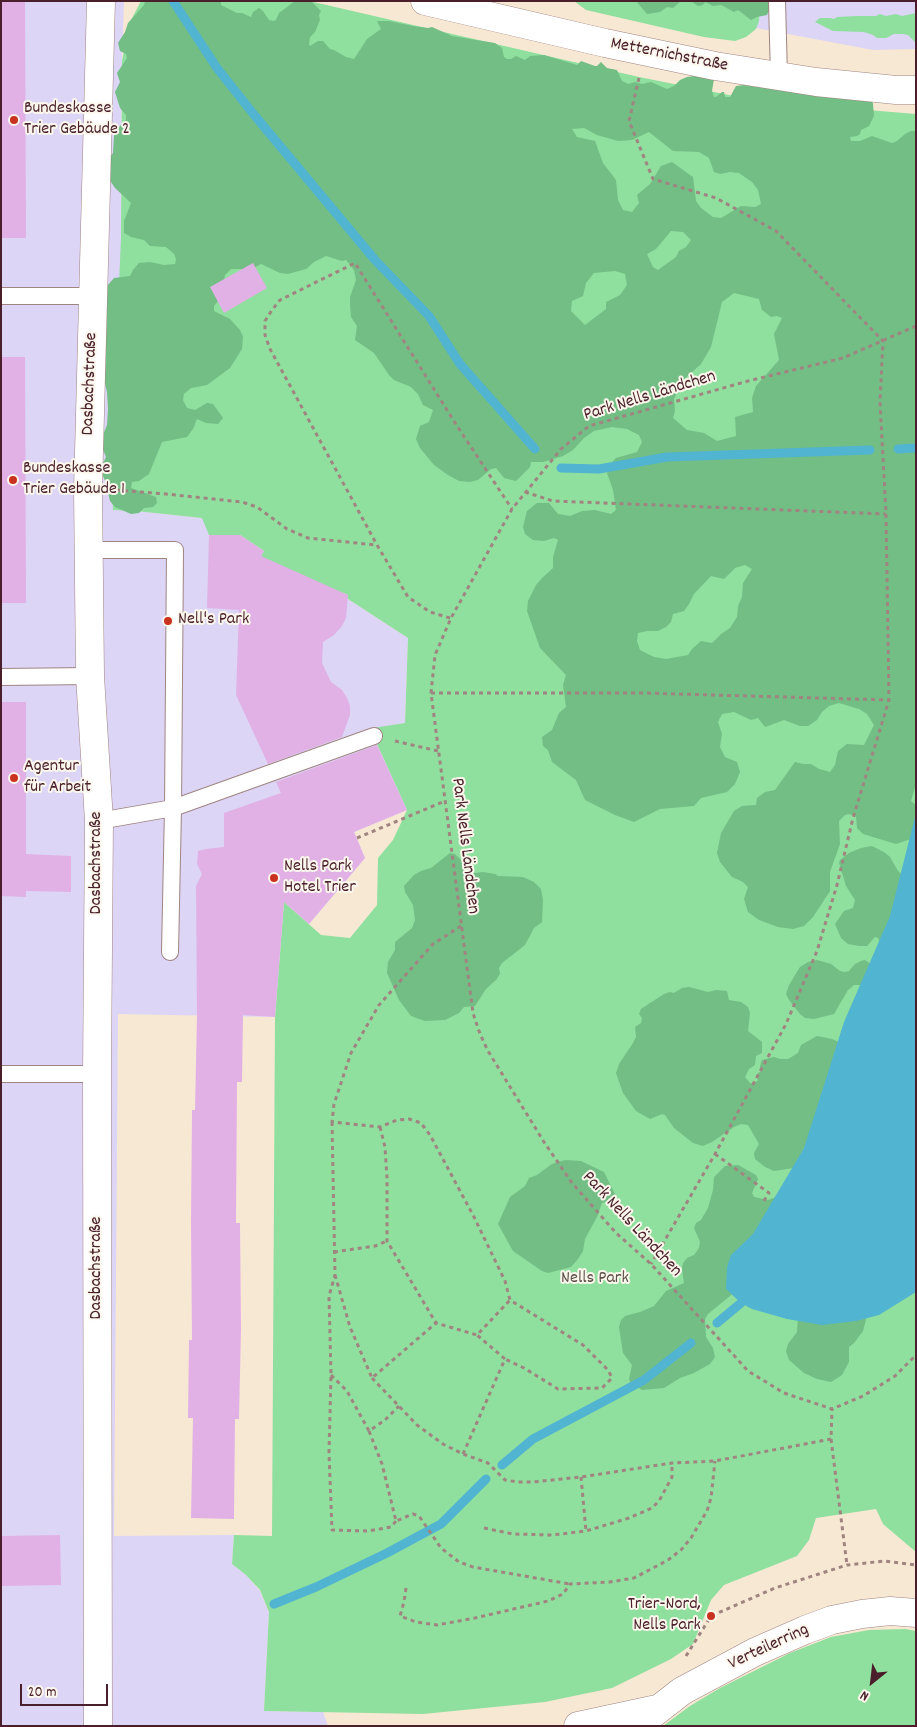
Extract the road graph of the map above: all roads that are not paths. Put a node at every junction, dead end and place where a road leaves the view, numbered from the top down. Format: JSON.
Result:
{"nodes":[{"id":1,"x":101,"y":1,"type":"edge"},
{"id":2,"x":425,"y":1,"type":"edge"},
{"id":3,"x":777,"y":1,"type":"edge"},
{"id":4,"x":779,"y":76,"type":"junction"},
{"id":5,"x":916,"y":90,"type":"edge"},
{"id":6,"x":1,"y":296,"type":"edge"},
{"id":7,"x":94,"y":296,"type":"junction"},
{"id":8,"x":88,"y":550,"type":"junction"},
{"id":9,"x":90,"y":676,"type":"junction"},
{"id":10,"x":1,"y":677,"type":"edge"},
{"id":11,"x":374,"y":736,"type":"road end"},
{"id":12,"x":173,"y":808,"type":"junction"},
{"id":13,"x":99,"y":821,"type":"junction"},
{"id":14,"x":170,"y":952,"type":"dead end"},
{"id":15,"x":1,"y":1074,"type":"edge"},
{"id":16,"x":97,"y":1074,"type":"junction"},
{"id":17,"x":916,"y":1613,"type":"edge"},
{"id":18,"x":658,"y":1709,"type":"junction"},
{"id":19,"x":98,"y":1726,"type":"edge"},
{"id":20,"x":578,"y":1726,"type":"edge"},
{"id":21,"x":637,"y":1726,"type":"edge"}],
"edges":[{"from":1,"to":7,"type":"street","name":"Dasbachstraße"},
{"from":2,"to":4,"type":"street","name":"Metternichstraße"},
{"from":3,"to":4,"type":"lane"},
{"from":4,"to":5,"type":"street","name":"Metternichstraße"},
{"from":6,"to":7,"type":"lane"},
{"from":7,"to":8,"type":"street","name":"Dasbachstraße"},
{"from":8,"to":9,"type":"street","name":"Dasbachstraße"},
{"from":8,"to":12,"type":"lane"},
{"from":9,"to":10,"type":"lane"},
{"from":9,"to":13,"type":"street","name":"Dasbachstraße"},
{"from":11,"to":12,"type":"lane"},
{"from":12,"to":13,"type":"lane"},
{"from":12,"to":14,"type":"lane"},
{"from":13,"to":16,"type":"street","name":"Dasbachstraße"},
{"from":15,"to":16,"type":"lane"},
{"from":16,"to":19,"type":"street","name":"Dasbachstraße"},
{"from":17,"to":18,"type":"street","name":"Verteilerring"},
{"from":18,"to":20,"type":"street"},
{"from":18,"to":21,"type":"street","name":"Verteilerring"}]}
